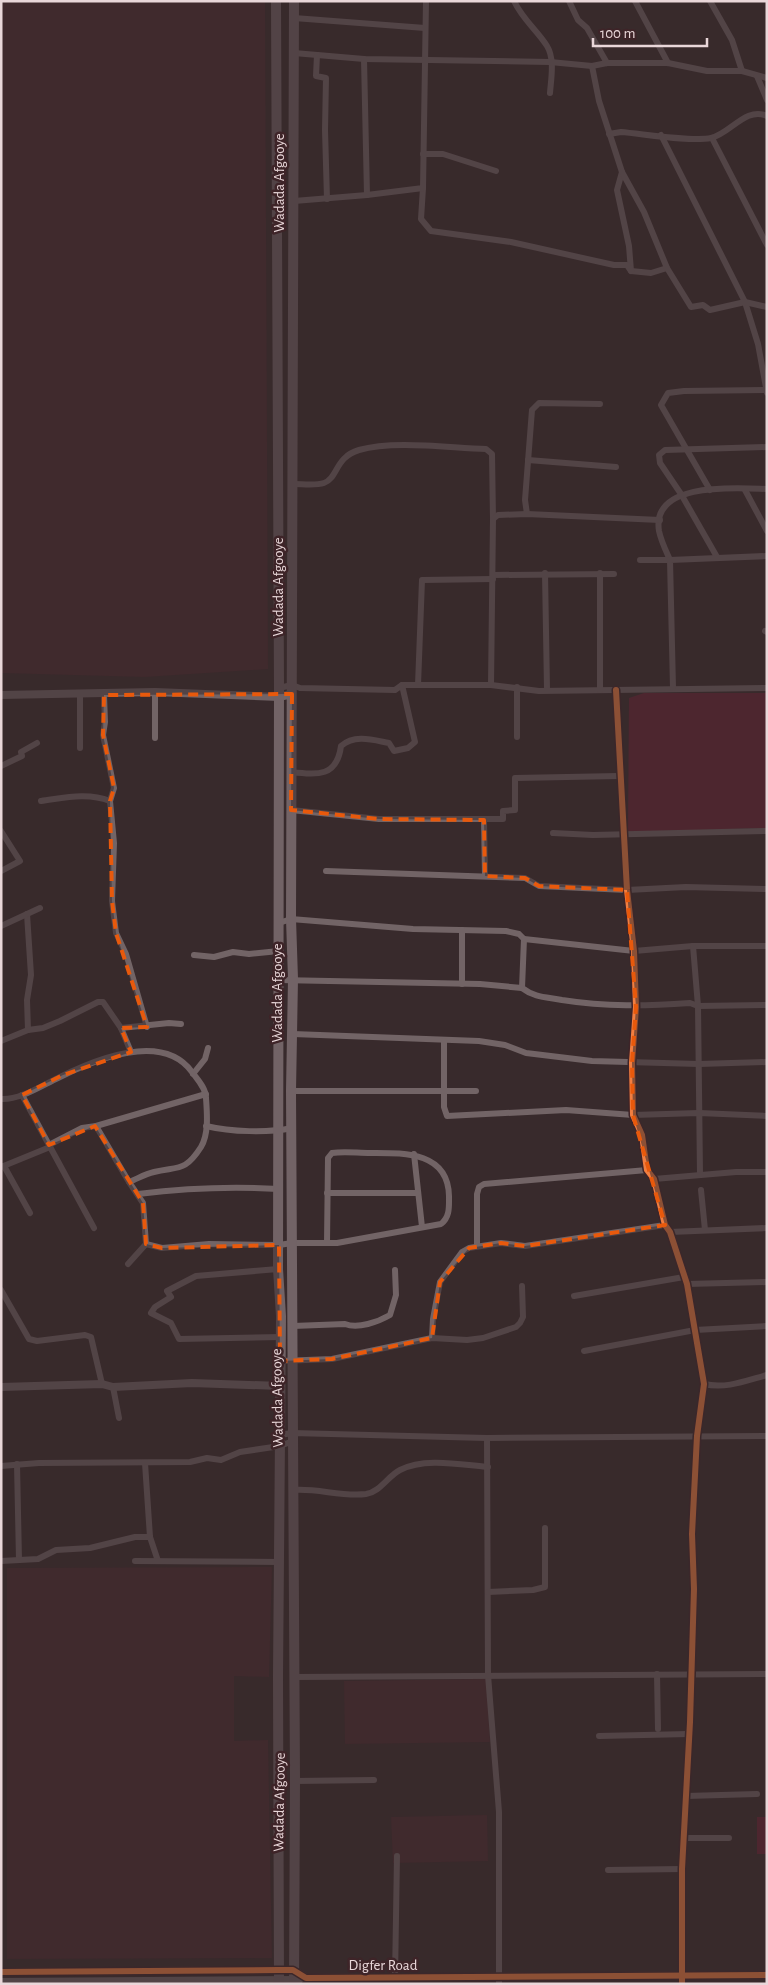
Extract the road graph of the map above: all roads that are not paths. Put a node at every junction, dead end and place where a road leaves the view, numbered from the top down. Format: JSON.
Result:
{"nodes":[{"id":1,"x":276,"y":1,"type":"edge"},
{"id":2,"x":294,"y":1,"type":"edge"},
{"id":3,"x":426,"y":1,"type":"edge"},
{"id":4,"x":514,"y":1,"type":"edge"},
{"id":5,"x":569,"y":1,"type":"edge"},
{"id":6,"x":635,"y":1,"type":"edge"},
{"id":7,"x":710,"y":1,"type":"edge"},
{"id":8,"x":294,"y":18,"type":"junction"},
{"id":9,"x":425,"y":28,"type":"junction"},
{"id":10,"x":294,"y":53,"type":"junction"},
{"id":11,"x":317,"y":55,"type":"junction"},
{"id":12,"x":364,"y":59,"type":"junction"},
{"id":13,"x":426,"y":59,"type":"junction"},
{"id":14,"x":550,"y":62,"type":"junction"},
{"id":15,"x":607,"y":63,"type":"junction"},
{"id":16,"x":668,"y":63,"type":"junction"},
{"id":17,"x":592,"y":66,"type":"junction"},
{"id":18,"x":742,"y":70,"type":"junction"},
{"id":19,"x":757,"y":76,"type":"junction"},
{"id":20,"x":767,"y":78,"type":"edge"},
{"id":21,"x":550,"y":93,"type":"dead end"},
{"id":22,"x":767,"y":100,"type":"edge"},
{"id":23,"x":767,"y":116,"type":"edge"},
{"id":24,"x":609,"y":134,"type":"junction"},
{"id":25,"x":661,"y":135,"type":"junction"},
{"id":26,"x":712,"y":138,"type":"junction"},
{"id":27,"x":423,"y":154,"type":"junction"},
{"id":28,"x":496,"y":171,"type":"dead end"},
{"id":29,"x":622,"y":172,"type":"junction"},
{"id":30,"x":423,"y":188,"type":"junction"},
{"id":31,"x":367,"y":195,"type":"junction"},
{"id":32,"x":327,"y":199,"type":"junction"},
{"id":33,"x":294,"y":201,"type":"junction"},
{"id":34,"x":767,"y":245,"type":"edge"},
{"id":35,"x":666,"y":268,"type":"junction"},
{"id":36,"x":631,"y":271,"type":"junction"},
{"id":37,"x":744,"y":302,"type":"junction"},
{"id":38,"x":767,"y":307,"type":"edge"},
{"id":39,"x":766,"y":391,"type":"edge"},
{"id":40,"x":600,"y":404,"type":"dead end"},
{"id":41,"x":767,"y":447,"type":"edge"},
{"id":42,"x":686,"y":449,"type":"junction"},
{"id":43,"x":528,"y":460,"type":"junction"},
{"id":44,"x":616,"y":467,"type":"dead end"},
{"id":45,"x":293,"y":484,"type":"junction"},
{"id":46,"x":710,"y":490,"type":"junction"},
{"id":47,"x":745,"y":490,"type":"junction"},
{"id":48,"x":767,"y":490,"type":"edge"},
{"id":49,"x":681,"y":494,"type":"junction"},
{"id":50,"x":527,"y":514,"type":"junction"},
{"id":51,"x":492,"y":519,"type":"junction"},
{"id":52,"x":660,"y":520,"type":"junction"},
{"id":53,"x":767,"y":531,"type":"edge"},
{"id":54,"x":767,"y":556,"type":"edge"},
{"id":55,"x":717,"y":558,"type":"junction"},
{"id":56,"x":640,"y":560,"type":"dead end"},
{"id":57,"x":670,"y":560,"type":"junction"},
{"id":58,"x":545,"y":573,"type":"junction"},
{"id":59,"x":600,"y":573,"type":"junction"},
{"id":60,"x":614,"y":574,"type":"dead end"},
{"id":61,"x":493,"y":577,"type":"junction"},
{"id":62,"x":402,"y":685,"type":"junction"},
{"id":63,"x":418,"y":685,"type":"junction"},
{"id":64,"x":491,"y":685,"type":"junction"},
{"id":65,"x":517,"y":688,"type":"junction"},
{"id":66,"x":673,"y":688,"type":"junction"},
{"id":67,"x":767,"y":688,"type":"edge"},
{"id":68,"x":292,"y":689,"type":"junction"},
{"id":69,"x":547,"y":690,"type":"junction"},
{"id":70,"x":600,"y":690,"type":"junction"},
{"id":71,"x":616,"y":690,"type":"junction"},
{"id":72,"x":155,"y":692,"type":"junction"},
{"id":73,"x":279,"y":692,"type":"junction"},
{"id":74,"x":80,"y":695,"type":"junction"},
{"id":75,"x":104,"y":695,"type":"junction"},
{"id":76,"x":1,"y":696,"type":"edge"},
{"id":77,"x":517,"y":737,"type":"dead end"},
{"id":78,"x":155,"y":738,"type":"dead end"},
{"id":79,"x":37,"y":743,"type":"dead end"},
{"id":80,"x":80,"y":748,"type":"dead end"},
{"id":81,"x":1,"y":766,"type":"edge"},
{"id":82,"x":292,"y":772,"type":"junction"},
{"id":83,"x":619,"y":776,"type":"junction"},
{"id":84,"x":41,"y":801,"type":"dead end"},
{"id":85,"x":110,"y":801,"type":"junction"},
{"id":86,"x":291,"y":810,"type":"junction"},
{"id":87,"x":484,"y":820,"type":"junction"},
{"id":88,"x":1,"y":830,"type":"edge"},
{"id":89,"x":553,"y":832,"type":"dead end"},
{"id":90,"x":767,"y":832,"type":"edge"},
{"id":91,"x":623,"y":835,"type":"junction"},
{"id":92,"x":1,"y":871,"type":"edge"},
{"id":93,"x":326,"y":871,"type":"dead end"},
{"id":94,"x":485,"y":876,"type":"junction"},
{"id":95,"x":767,"y":889,"type":"edge"},
{"id":96,"x":627,"y":890,"type":"junction"},
{"id":97,"x":40,"y":908,"type":"dead end"},
{"id":98,"x":26,"y":914,"type":"junction"},
{"id":99,"x":291,"y":919,"type":"junction"},
{"id":100,"x":279,"y":923,"type":"junction"},
{"id":101,"x":1,"y":926,"type":"edge"},
{"id":102,"x":462,"y":930,"type":"junction"},
{"id":103,"x":524,"y":939,"type":"junction"},
{"id":104,"x":693,"y":946,"type":"junction"},
{"id":105,"x":767,"y":946,"type":"edge"},
{"id":106,"x":634,"y":951,"type":"junction"},
{"id":107,"x":280,"y":952,"type":"junction"},
{"id":108,"x":194,"y":955,"type":"dead end"},
{"id":109,"x":293,"y":979,"type":"junction"},
{"id":110,"x":279,"y":980,"type":"junction"},
{"id":111,"x":462,"y":984,"type":"junction"},
{"id":112,"x":522,"y":988,"type":"junction"},
{"id":113,"x":767,"y":1005,"type":"edge"},
{"id":114,"x":698,"y":1006,"type":"junction"},
{"id":115,"x":636,"y":1007,"type":"junction"},
{"id":116,"x":181,"y":1024,"type":"dead end"},
{"id":117,"x":147,"y":1027,"type":"junction"},
{"id":118,"x":121,"y":1028,"type":"junction"},
{"id":119,"x":28,"y":1030,"type":"junction"},
{"id":120,"x":293,"y":1034,"type":"junction"},
{"id":121,"x":1,"y":1041,"type":"edge"},
{"id":122,"x":444,"y":1041,"type":"junction"},
{"id":123,"x":208,"y":1048,"type":"dead end"},
{"id":124,"x":131,"y":1052,"type":"junction"},
{"id":125,"x":767,"y":1062,"type":"edge"},
{"id":126,"x":632,"y":1063,"type":"junction"},
{"id":127,"x":699,"y":1064,"type":"junction"},
{"id":128,"x":193,"y":1074,"type":"junction"},
{"id":129,"x":291,"y":1091,"type":"junction"},
{"id":130,"x":476,"y":1091,"type":"dead end"},
{"id":131,"x":444,"y":1092,"type":"junction"},
{"id":132,"x":22,"y":1094,"type":"junction"},
{"id":133,"x":206,"y":1094,"type":"junction"},
{"id":134,"x":1,"y":1099,"type":"edge"},
{"id":135,"x":699,"y":1114,"type":"junction"},
{"id":136,"x":633,"y":1115,"type":"junction"},
{"id":137,"x":767,"y":1116,"type":"edge"},
{"id":138,"x":96,"y":1126,"type":"junction"},
{"id":139,"x":206,"y":1126,"type":"junction"},
{"id":140,"x":292,"y":1128,"type":"junction"},
{"id":141,"x":279,"y":1131,"type":"junction"},
{"id":142,"x":49,"y":1146,"type":"junction"},
{"id":143,"x":414,"y":1154,"type":"junction"},
{"id":144,"x":2,"y":1166,"type":"edge"},
{"id":145,"x":647,"y":1170,"type":"junction"},
{"id":146,"x":767,"y":1172,"type":"edge"},
{"id":147,"x":700,"y":1174,"type":"junction"},
{"id":148,"x":654,"y":1179,"type":"junction"},
{"id":149,"x":129,"y":1182,"type":"junction"},
{"id":150,"x":279,"y":1189,"type":"junction"},
{"id":151,"x":701,"y":1190,"type":"dead end"},
{"id":152,"x":327,"y":1193,"type":"junction"},
{"id":153,"x":417,"y":1193,"type":"junction"},
{"id":154,"x":138,"y":1194,"type":"junction"},
{"id":155,"x":30,"y":1213,"type":"dead end"},
{"id":156,"x":665,"y":1225,"type":"junction"},
{"id":157,"x":422,"y":1227,"type":"junction"},
{"id":158,"x":94,"y":1228,"type":"dead end"},
{"id":159,"x":767,"y":1228,"type":"edge"},
{"id":160,"x":704,"y":1230,"type":"junction"},
{"id":161,"x":670,"y":1232,"type":"junction"},
{"id":162,"x":292,"y":1243,"type":"junction"},
{"id":163,"x":326,"y":1243,"type":"junction"},
{"id":164,"x":146,"y":1244,"type":"junction"},
{"id":165,"x":279,"y":1245,"type":"junction"},
{"id":166,"x":477,"y":1245,"type":"junction"},
{"id":167,"x":128,"y":1264,"type":"dead end"},
{"id":168,"x":278,"y":1269,"type":"junction"},
{"id":169,"x":395,"y":1270,"type":"dead end"},
{"id":170,"x":686,"y":1280,"type":"junction"},
{"id":171,"x":767,"y":1282,"type":"edge"},
{"id":172,"x":522,"y":1286,"type":"dead end"},
{"id":173,"x":1,"y":1290,"type":"edge"},
{"id":174,"x":574,"y":1296,"type":"dead end"},
{"id":175,"x":293,"y":1326,"type":"junction"},
{"id":176,"x":767,"y":1326,"type":"edge"},
{"id":177,"x":695,"y":1330,"type":"junction"},
{"id":178,"x":281,"y":1337,"type":"junction"},
{"id":179,"x":432,"y":1338,"type":"junction"},
{"id":180,"x":584,"y":1351,"type":"dead end"},
{"id":181,"x":292,"y":1360,"type":"junction"},
{"id":182,"x":280,"y":1361,"type":"junction"},
{"id":183,"x":767,"y":1375,"type":"edge"},
{"id":184,"x":102,"y":1384,"type":"junction"},
{"id":185,"x":704,"y":1384,"type":"junction"},
{"id":186,"x":280,"y":1386,"type":"junction"},
{"id":187,"x":1,"y":1387,"type":"edge"},
{"id":188,"x":113,"y":1387,"type":"junction"},
{"id":189,"x":119,"y":1418,"type":"dead end"},
{"id":190,"x":280,"y":1435,"type":"junction"},
{"id":191,"x":697,"y":1436,"type":"junction"},
{"id":192,"x":767,"y":1436,"type":"edge"},
{"id":193,"x":293,"y":1437,"type":"junction"},
{"id":194,"x":487,"y":1438,"type":"junction"},
{"id":195,"x":280,"y":1446,"type":"junction"},
{"id":196,"x":145,"y":1463,"type":"junction"},
{"id":197,"x":17,"y":1464,"type":"junction"},
{"id":198,"x":1,"y":1466,"type":"edge"},
{"id":199,"x":488,"y":1467,"type":"junction"},
{"id":200,"x":294,"y":1490,"type":"junction"},
{"id":201,"x":545,"y":1528,"type":"dead end"},
{"id":202,"x":150,"y":1537,"type":"junction"},
{"id":203,"x":19,"y":1560,"type":"junction"},
{"id":204,"x":1,"y":1561,"type":"edge"},
{"id":205,"x":135,"y":1561,"type":"dead end"},
{"id":206,"x":158,"y":1561,"type":"junction"},
{"id":207,"x":280,"y":1562,"type":"junction"},
{"id":208,"x":488,"y":1592,"type":"junction"},
{"id":209,"x":691,"y":1673,"type":"junction"},
{"id":210,"x":657,"y":1674,"type":"junction"},
{"id":211,"x":767,"y":1674,"type":"edge"},
{"id":212,"x":488,"y":1675,"type":"junction"},
{"id":213,"x":294,"y":1678,"type":"junction"},
{"id":214,"x":658,"y":1729,"type":"dead end"},
{"id":215,"x":689,"y":1734,"type":"junction"},
{"id":216,"x":598,"y":1736,"type":"dead end"},
{"id":217,"x":374,"y":1780,"type":"dead end"},
{"id":218,"x":295,"y":1781,"type":"junction"},
{"id":219,"x":757,"y":1794,"type":"dead end"},
{"id":220,"x":686,"y":1796,"type":"junction"},
{"id":221,"x":683,"y":1838,"type":"junction"},
{"id":222,"x":729,"y":1838,"type":"dead end"},
{"id":223,"x":397,"y":1856,"type":"dead end"},
{"id":224,"x":608,"y":1870,"type":"dead end"},
{"id":225,"x":682,"y":1870,"type":"junction"},
{"id":226,"x":279,"y":1970,"type":"junction"},
{"id":227,"x":293,"y":1970,"type":"junction"},
{"id":228,"x":1,"y":1972,"type":"edge"},
{"id":229,"x":767,"y":1975,"type":"edge"},
{"id":230,"x":306,"y":1978,"type":"junction"},
{"id":231,"x":395,"y":1978,"type":"junction"},
{"id":232,"x":499,"y":1980,"type":"edge"},
{"id":233,"x":682,"y":1980,"type":"edge"},
{"id":234,"x":1,"y":1982,"type":"edge"},
{"id":235,"x":76,"y":1982,"type":"edge"},
{"id":236,"x":280,"y":1983,"type":"edge"},
{"id":237,"x":294,"y":1983,"type":"edge"}],
"edges":[{"from":1,"to":73,"type":"highway","name":"Wadada Afgooye"},
{"from":2,"to":8,"type":"highway","name":"Wadada Afgooye"},
{"from":3,"to":9,"type":"street"},
{"from":4,"to":14,"type":"street"},
{"from":5,"to":15,"type":"street"},
{"from":6,"to":16,"type":"street"},
{"from":7,"to":18,"type":"street"},
{"from":8,"to":9,"type":"street"},
{"from":8,"to":10,"type":"highway","name":"Wadada Afgooye"},
{"from":9,"to":13,"type":"street"},
{"from":10,"to":11,"type":"street"},
{"from":10,"to":33,"type":"highway","name":"Wadada Afgooye"},
{"from":11,"to":12,"type":"street"},
{"from":11,"to":32,"type":"street"},
{"from":12,"to":13,"type":"street"},
{"from":12,"to":31,"type":"street"},
{"from":13,"to":14,"type":"street"},
{"from":13,"to":27,"type":"street"},
{"from":14,"to":17,"type":"street"},
{"from":14,"to":21,"type":"street"},
{"from":15,"to":16,"type":"street"},
{"from":15,"to":17,"type":"street"},
{"from":16,"to":18,"type":"street"},
{"from":17,"to":24,"type":"street"},
{"from":18,"to":19,"type":"street"},
{"from":19,"to":20,"type":"street"},
{"from":19,"to":22,"type":"street"},
{"from":23,"to":26,"type":"street"},
{"from":24,"to":25,"type":"street"},
{"from":24,"to":29,"type":"street"},
{"from":25,"to":26,"type":"street"},
{"from":25,"to":37,"type":"street"},
{"from":26,"to":34,"type":"street"},
{"from":27,"to":28,"type":"street"},
{"from":27,"to":30,"type":"street"},
{"from":29,"to":35,"type":"street"},
{"from":29,"to":36,"type":"street"},
{"from":30,"to":31,"type":"street"},
{"from":30,"to":36,"type":"street"},
{"from":31,"to":32,"type":"street"},
{"from":32,"to":33,"type":"street"},
{"from":33,"to":45,"type":"highway","name":"Wadada Afgooye"},
{"from":35,"to":36,"type":"street"},
{"from":35,"to":37,"type":"street"},
{"from":37,"to":38,"type":"street"},
{"from":37,"to":39,"type":"street"},
{"from":39,"to":42,"type":"street"},
{"from":40,"to":43,"type":"street"},
{"from":41,"to":42,"type":"street"},
{"from":42,"to":46,"type":"street"},
{"from":42,"to":49,"type":"street"},
{"from":43,"to":44,"type":"street"},
{"from":43,"to":50,"type":"street"},
{"from":45,"to":51,"type":"street"},
{"from":45,"to":68,"type":"highway","name":"Wadada Afgooye"},
{"from":46,"to":47,"type":"street"},
{"from":46,"to":49,"type":"street"},
{"from":47,"to":48,"type":"street"},
{"from":47,"to":53,"type":"street"},
{"from":49,"to":52,"type":"street"},
{"from":49,"to":55,"type":"street"},
{"from":50,"to":51,"type":"street"},
{"from":50,"to":52,"type":"street"},
{"from":51,"to":61,"type":"street"},
{"from":52,"to":57,"type":"street"},
{"from":54,"to":55,"type":"street"},
{"from":55,"to":57,"type":"street"},
{"from":56,"to":57,"type":"street"},
{"from":57,"to":66,"type":"street"},
{"from":58,"to":59,"type":"street"},
{"from":58,"to":61,"type":"street"},
{"from":58,"to":69,"type":"street"},
{"from":59,"to":60,"type":"street"},
{"from":59,"to":70,"type":"street"},
{"from":61,"to":63,"type":"street"},
{"from":61,"to":64,"type":"street"},
{"from":62,"to":63,"type":"street"},
{"from":62,"to":68,"type":"street"},
{"from":62,"to":82,"type":"street"},
{"from":63,"to":64,"type":"street"},
{"from":64,"to":65,"type":"street"},
{"from":65,"to":69,"type":"street"},
{"from":65,"to":77,"type":"street"},
{"from":66,"to":67,"type":"street"},
{"from":66,"to":71,"type":"street"},
{"from":68,"to":73,"type":"street"},
{"from":68,"to":82,"type":"highway","name":"Wadada Afgooye"},
{"from":69,"to":70,"type":"street"},
{"from":70,"to":71,"type":"street"},
{"from":71,"to":83,"type":"street"},
{"from":72,"to":73,"type":"street"},
{"from":72,"to":75,"type":"street"},
{"from":72,"to":78,"type":"street"},
{"from":73,"to":100,"type":"highway","name":"Wadada Afgooye"},
{"from":74,"to":75,"type":"street"},
{"from":74,"to":76,"type":"street"},
{"from":74,"to":80,"type":"street"},
{"from":75,"to":85,"type":"street"},
{"from":79,"to":81,"type":"street"},
{"from":82,"to":86,"type":"highway","name":"Wadada Afgooye"},
{"from":83,"to":87,"type":"street"},
{"from":83,"to":91,"type":"street"},
{"from":84,"to":85,"type":"street"},
{"from":85,"to":117,"type":"street"},
{"from":86,"to":87,"type":"street"},
{"from":86,"to":99,"type":"highway","name":"Wadada Afgooye"},
{"from":87,"to":94,"type":"street"},
{"from":88,"to":92,"type":"street"},
{"from":89,"to":91,"type":"street"},
{"from":90,"to":91,"type":"street"},
{"from":91,"to":96,"type":"street"},
{"from":93,"to":94,"type":"street"},
{"from":94,"to":96,"type":"street"},
{"from":95,"to":96,"type":"street"},
{"from":96,"to":106,"type":"street"},
{"from":97,"to":98,"type":"street"},
{"from":98,"to":101,"type":"street"},
{"from":98,"to":119,"type":"street"},
{"from":99,"to":100,"type":"street"},
{"from":99,"to":102,"type":"street"},
{"from":99,"to":109,"type":"highway","name":"Wadada Afgooye"},
{"from":100,"to":107,"type":"highway","name":"Wadada Afgooye"},
{"from":102,"to":103,"type":"street"},
{"from":102,"to":111,"type":"street"},
{"from":103,"to":106,"type":"street"},
{"from":103,"to":112,"type":"street"},
{"from":104,"to":105,"type":"street"},
{"from":104,"to":106,"type":"street"},
{"from":104,"to":114,"type":"street"},
{"from":106,"to":115,"type":"street"},
{"from":107,"to":108,"type":"street"},
{"from":107,"to":110,"type":"highway","name":"Wadada Afgooye"},
{"from":109,"to":110,"type":"street"},
{"from":109,"to":111,"type":"street"},
{"from":109,"to":120,"type":"highway","name":"Wadada Afgooye"},
{"from":110,"to":141,"type":"highway","name":"Wadada Afgooye"},
{"from":111,"to":112,"type":"street"},
{"from":112,"to":115,"type":"street"},
{"from":113,"to":114,"type":"street"},
{"from":114,"to":115,"type":"street"},
{"from":114,"to":127,"type":"street"},
{"from":115,"to":126,"type":"street"},
{"from":116,"to":117,"type":"street"},
{"from":117,"to":118,"type":"street"},
{"from":118,"to":119,"type":"street"},
{"from":118,"to":124,"type":"street"},
{"from":119,"to":121,"type":"street"},
{"from":120,"to":122,"type":"street"},
{"from":120,"to":129,"type":"highway","name":"Wadada Afgooye"},
{"from":122,"to":126,"type":"street"},
{"from":122,"to":131,"type":"street"},
{"from":123,"to":128,"type":"street"},
{"from":124,"to":128,"type":"street"},
{"from":124,"to":132,"type":"street"},
{"from":125,"to":127,"type":"street"},
{"from":126,"to":127,"type":"street"},
{"from":126,"to":136,"type":"street"},
{"from":127,"to":135,"type":"street"},
{"from":128,"to":133,"type":"street"},
{"from":129,"to":131,"type":"street"},
{"from":129,"to":140,"type":"highway","name":"Wadada Afgooye"},
{"from":130,"to":131,"type":"street"},
{"from":131,"to":136,"type":"street"},
{"from":132,"to":134,"type":"street"},
{"from":132,"to":142,"type":"street"},
{"from":133,"to":138,"type":"street"},
{"from":133,"to":139,"type":"street"},
{"from":135,"to":136,"type":"street"},
{"from":135,"to":137,"type":"street"},
{"from":135,"to":147,"type":"street"},
{"from":136,"to":145,"type":"street"},
{"from":138,"to":142,"type":"street"},
{"from":138,"to":149,"type":"street"},
{"from":139,"to":141,"type":"street"},
{"from":139,"to":149,"type":"street"},
{"from":140,"to":141,"type":"street"},
{"from":140,"to":162,"type":"highway","name":"Wadada Afgooye"},
{"from":141,"to":150,"type":"highway","name":"Wadada Afgooye"},
{"from":142,"to":144,"type":"street"},
{"from":142,"to":158,"type":"street"},
{"from":143,"to":152,"type":"street"},
{"from":143,"to":153,"type":"street"},
{"from":143,"to":157,"type":"street"},
{"from":144,"to":155,"type":"street"},
{"from":145,"to":148,"type":"street"},
{"from":145,"to":166,"type":"street"},
{"from":146,"to":147,"type":"street"},
{"from":147,"to":148,"type":"street"},
{"from":148,"to":156,"type":"street"},
{"from":149,"to":154,"type":"street"},
{"from":150,"to":154,"type":"street"},
{"from":150,"to":165,"type":"highway","name":"Wadada Afgooye"},
{"from":151,"to":160,"type":"street"},
{"from":152,"to":153,"type":"street"},
{"from":152,"to":163,"type":"street"},
{"from":153,"to":157,"type":"street"},
{"from":154,"to":164,"type":"street"},
{"from":156,"to":161,"type":"street"},
{"from":156,"to":166,"type":"street"},
{"from":157,"to":163,"type":"street"},
{"from":159,"to":160,"type":"street"},
{"from":160,"to":161,"type":"street"},
{"from":161,"to":170,"type":"street"},
{"from":162,"to":163,"type":"street"},
{"from":162,"to":165,"type":"street"},
{"from":162,"to":175,"type":"highway","name":"Wadada Afgooye"},
{"from":164,"to":165,"type":"street"},
{"from":164,"to":167,"type":"street"},
{"from":165,"to":168,"type":"highway","name":"Wadada Afgooye"},
{"from":166,"to":179,"type":"street"},
{"from":168,"to":178,"type":"highway","name":"Wadada Afgooye"},
{"from":168,"to":178,"type":"street"},
{"from":169,"to":175,"type":"street"},
{"from":170,"to":171,"type":"street"},
{"from":170,"to":174,"type":"street"},
{"from":170,"to":177,"type":"street"},
{"from":172,"to":179,"type":"street"},
{"from":173,"to":184,"type":"street"},
{"from":175,"to":181,"type":"highway","name":"Wadada Afgooye"},
{"from":176,"to":177,"type":"street"},
{"from":177,"to":180,"type":"street"},
{"from":177,"to":185,"type":"street"},
{"from":178,"to":182,"type":"highway","name":"Wadada Afgooye"},
{"from":179,"to":181,"type":"street"},
{"from":181,"to":182,"type":"street"},
{"from":181,"to":193,"type":"highway","name":"Wadada Afgooye"},
{"from":182,"to":186,"type":"highway","name":"Wadada Afgooye"},
{"from":183,"to":185,"type":"street"},
{"from":184,"to":187,"type":"street"},
{"from":184,"to":188,"type":"street"},
{"from":185,"to":191,"type":"street"},
{"from":186,"to":188,"type":"street"},
{"from":186,"to":190,"type":"highway","name":"Wadada Afgooye"},
{"from":188,"to":189,"type":"street"},
{"from":190,"to":193,"type":"street"},
{"from":190,"to":195,"type":"highway","name":"Wadada Afgooye"},
{"from":191,"to":192,"type":"street"},
{"from":191,"to":194,"type":"street"},
{"from":191,"to":209,"type":"street"},
{"from":193,"to":194,"type":"street"},
{"from":193,"to":195,"type":"street"},
{"from":193,"to":200,"type":"highway","name":"Wadada Afgooye"},
{"from":194,"to":199,"type":"street"},
{"from":195,"to":196,"type":"street"},
{"from":195,"to":207,"type":"highway","name":"Wadada Afgooye"},
{"from":196,"to":197,"type":"street"},
{"from":196,"to":202,"type":"street"},
{"from":197,"to":198,"type":"street"},
{"from":197,"to":203,"type":"street"},
{"from":199,"to":200,"type":"street"},
{"from":199,"to":208,"type":"street"},
{"from":200,"to":213,"type":"highway","name":"Wadada Afgooye"},
{"from":201,"to":208,"type":"street"},
{"from":202,"to":203,"type":"street"},
{"from":202,"to":206,"type":"street"},
{"from":203,"to":204,"type":"street"},
{"from":205,"to":206,"type":"street"},
{"from":206,"to":207,"type":"street"},
{"from":207,"to":226,"type":"highway","name":"Wadada Afgooye"},
{"from":208,"to":212,"type":"street"},
{"from":209,"to":210,"type":"street"},
{"from":209,"to":211,"type":"street"},
{"from":209,"to":215,"type":"street"},
{"from":210,"to":212,"type":"street"},
{"from":210,"to":214,"type":"street"},
{"from":212,"to":213,"type":"street"},
{"from":212,"to":232,"type":"street"},
{"from":213,"to":218,"type":"highway","name":"Wadada Afgooye"},
{"from":215,"to":216,"type":"street"},
{"from":215,"to":220,"type":"street"},
{"from":217,"to":218,"type":"street"},
{"from":218,"to":227,"type":"highway","name":"Wadada Afgooye"},
{"from":219,"to":220,"type":"street"},
{"from":220,"to":221,"type":"street"},
{"from":221,"to":222,"type":"street"},
{"from":221,"to":225,"type":"street"},
{"from":223,"to":231,"type":"street"},
{"from":224,"to":225,"type":"street"},
{"from":225,"to":233,"type":"street"},
{"from":226,"to":227,"type":"street"},
{"from":226,"to":228,"type":"street"},
{"from":226,"to":236,"type":"highway","name":"Wadada Afgooye"},
{"from":227,"to":230,"type":"street"},
{"from":227,"to":237,"type":"highway","name":"Wadada Afgooye"},
{"from":229,"to":233,"type":"street","name":"Digfer Road"},
{"from":230,"to":231,"type":"street","name":"Digfer Road"},
{"from":230,"to":237,"type":"street"},
{"from":231,"to":232,"type":"street","name":"Digfer Road"},
{"from":232,"to":233,"type":"street","name":"Digfer Road"},
{"from":234,"to":235,"type":"street"},
{"from":235,"to":236,"type":"street"},
{"from":236,"to":237,"type":"street"}]}
